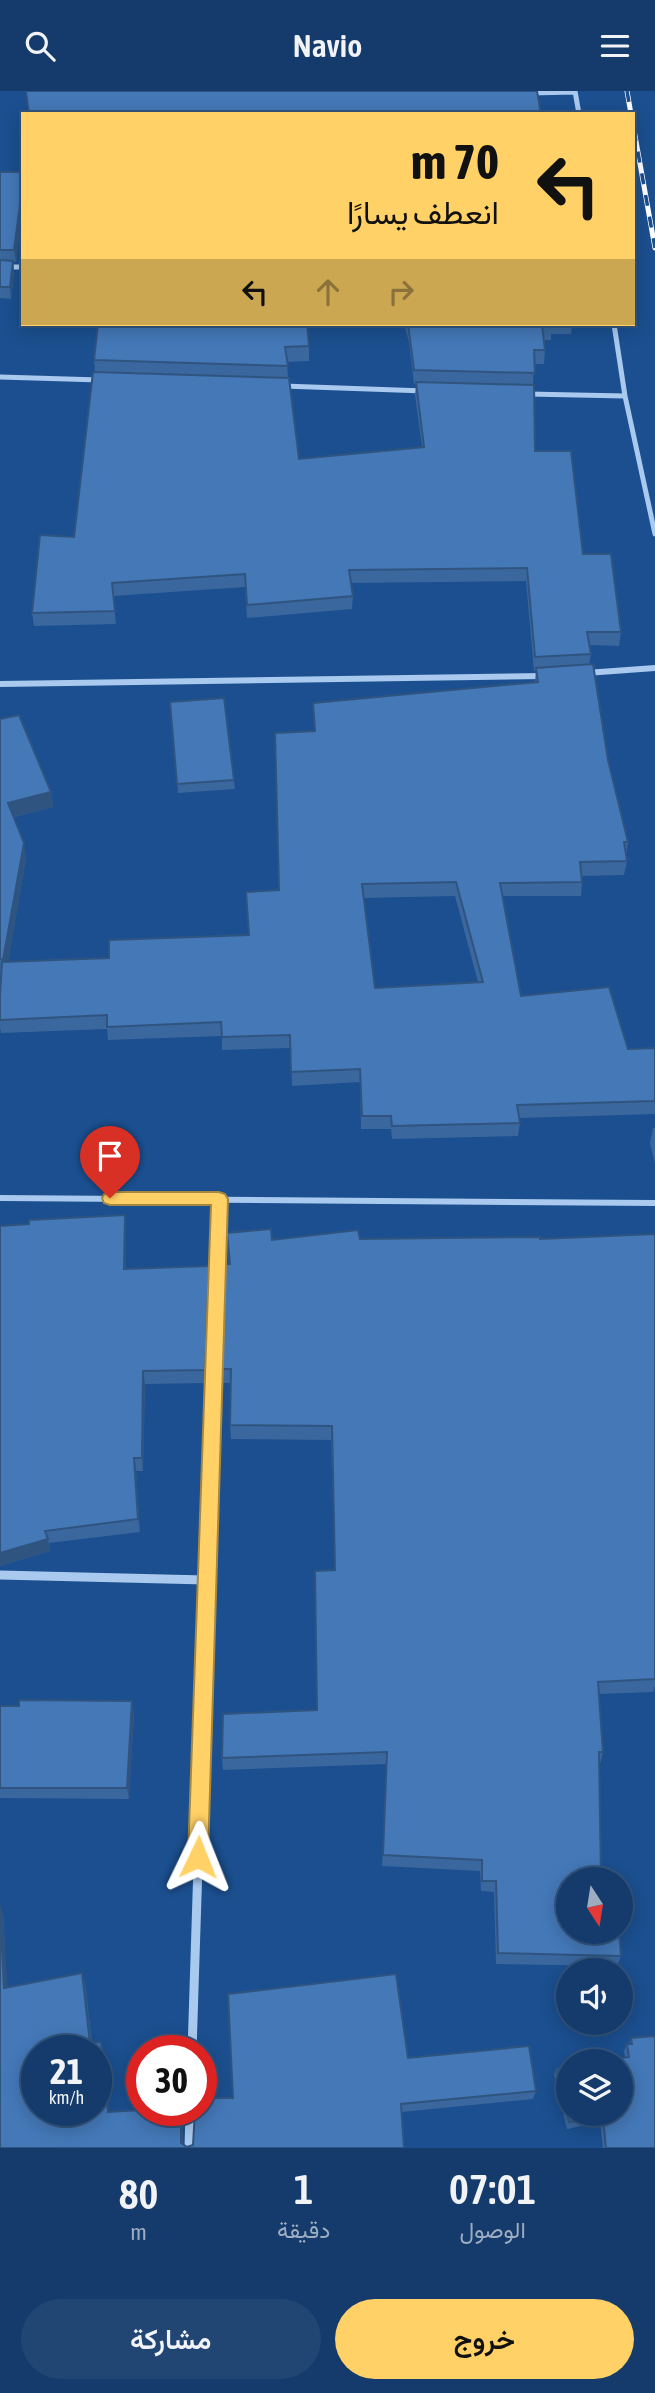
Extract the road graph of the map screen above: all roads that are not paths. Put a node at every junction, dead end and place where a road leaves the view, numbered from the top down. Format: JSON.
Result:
{"nodes":[{"id":1,"x":575,"y":91,"type":"edge"},
{"id":2,"x":524,"y":93,"type":"edge"},
{"id":3,"x":579,"y":112,"type":"edge"},
{"id":4,"x":0,"y":267,"type":"edge"},
{"id":5,"x":21,"y":267,"type":"edge"},
{"id":6,"x":614,"y":326,"type":"edge"},
{"id":7,"x":0,"y":377,"type":"edge"},
{"id":8,"x":109,"y":380,"type":"edge"},
{"id":9,"x":273,"y":386,"type":"edge"},
{"id":10,"x":437,"y":391,"type":"edge"},
{"id":11,"x":519,"y":394,"type":"edge"},
{"id":12,"x":625,"y":396,"type":"junction"},
{"id":13,"x":655,"y":534,"type":"edge"},
{"id":14,"x":655,"y":668,"type":"edge"},
{"id":15,"x":576,"y":674,"type":"edge"},
{"id":16,"x":549,"y":675,"type":"edge"},
{"id":17,"x":0,"y":684,"type":"edge"},
{"id":18,"x":0,"y":1198,"type":"edge"},
{"id":19,"x":219,"y":1199,"type":"junction"},
{"id":20,"x":655,"y":1203,"type":"edge"},
{"id":21,"x":0,"y":1575,"type":"edge"},
{"id":22,"x":206,"y":1580,"type":"junction"},
{"id":23,"x":192,"y":2035,"type":"edge"},
{"id":24,"x":190,"y":2126,"type":"edge"},
{"id":25,"x":189,"y":2148,"type":"edge"}],
"edges":[{"from":1,"to":2,"type":"street"},
{"from":1,"to":3,"type":"street"},
{"from":4,"to":5,"type":"street"},
{"from":6,"to":12,"type":"street"},
{"from":7,"to":8,"type":"street"},
{"from":9,"to":10,"type":"street"},
{"from":11,"to":12,"type":"street"},
{"from":12,"to":13,"type":"street"},
{"from":14,"to":15,"type":"street"},
{"from":16,"to":17,"type":"street"},
{"from":18,"to":19,"type":"street"},
{"from":19,"to":20,"type":"street"},
{"from":19,"to":22,"type":"street"},
{"from":21,"to":22,"type":"street"},
{"from":22,"to":23,"type":"street"},
{"from":24,"to":25,"type":"street"}]}
